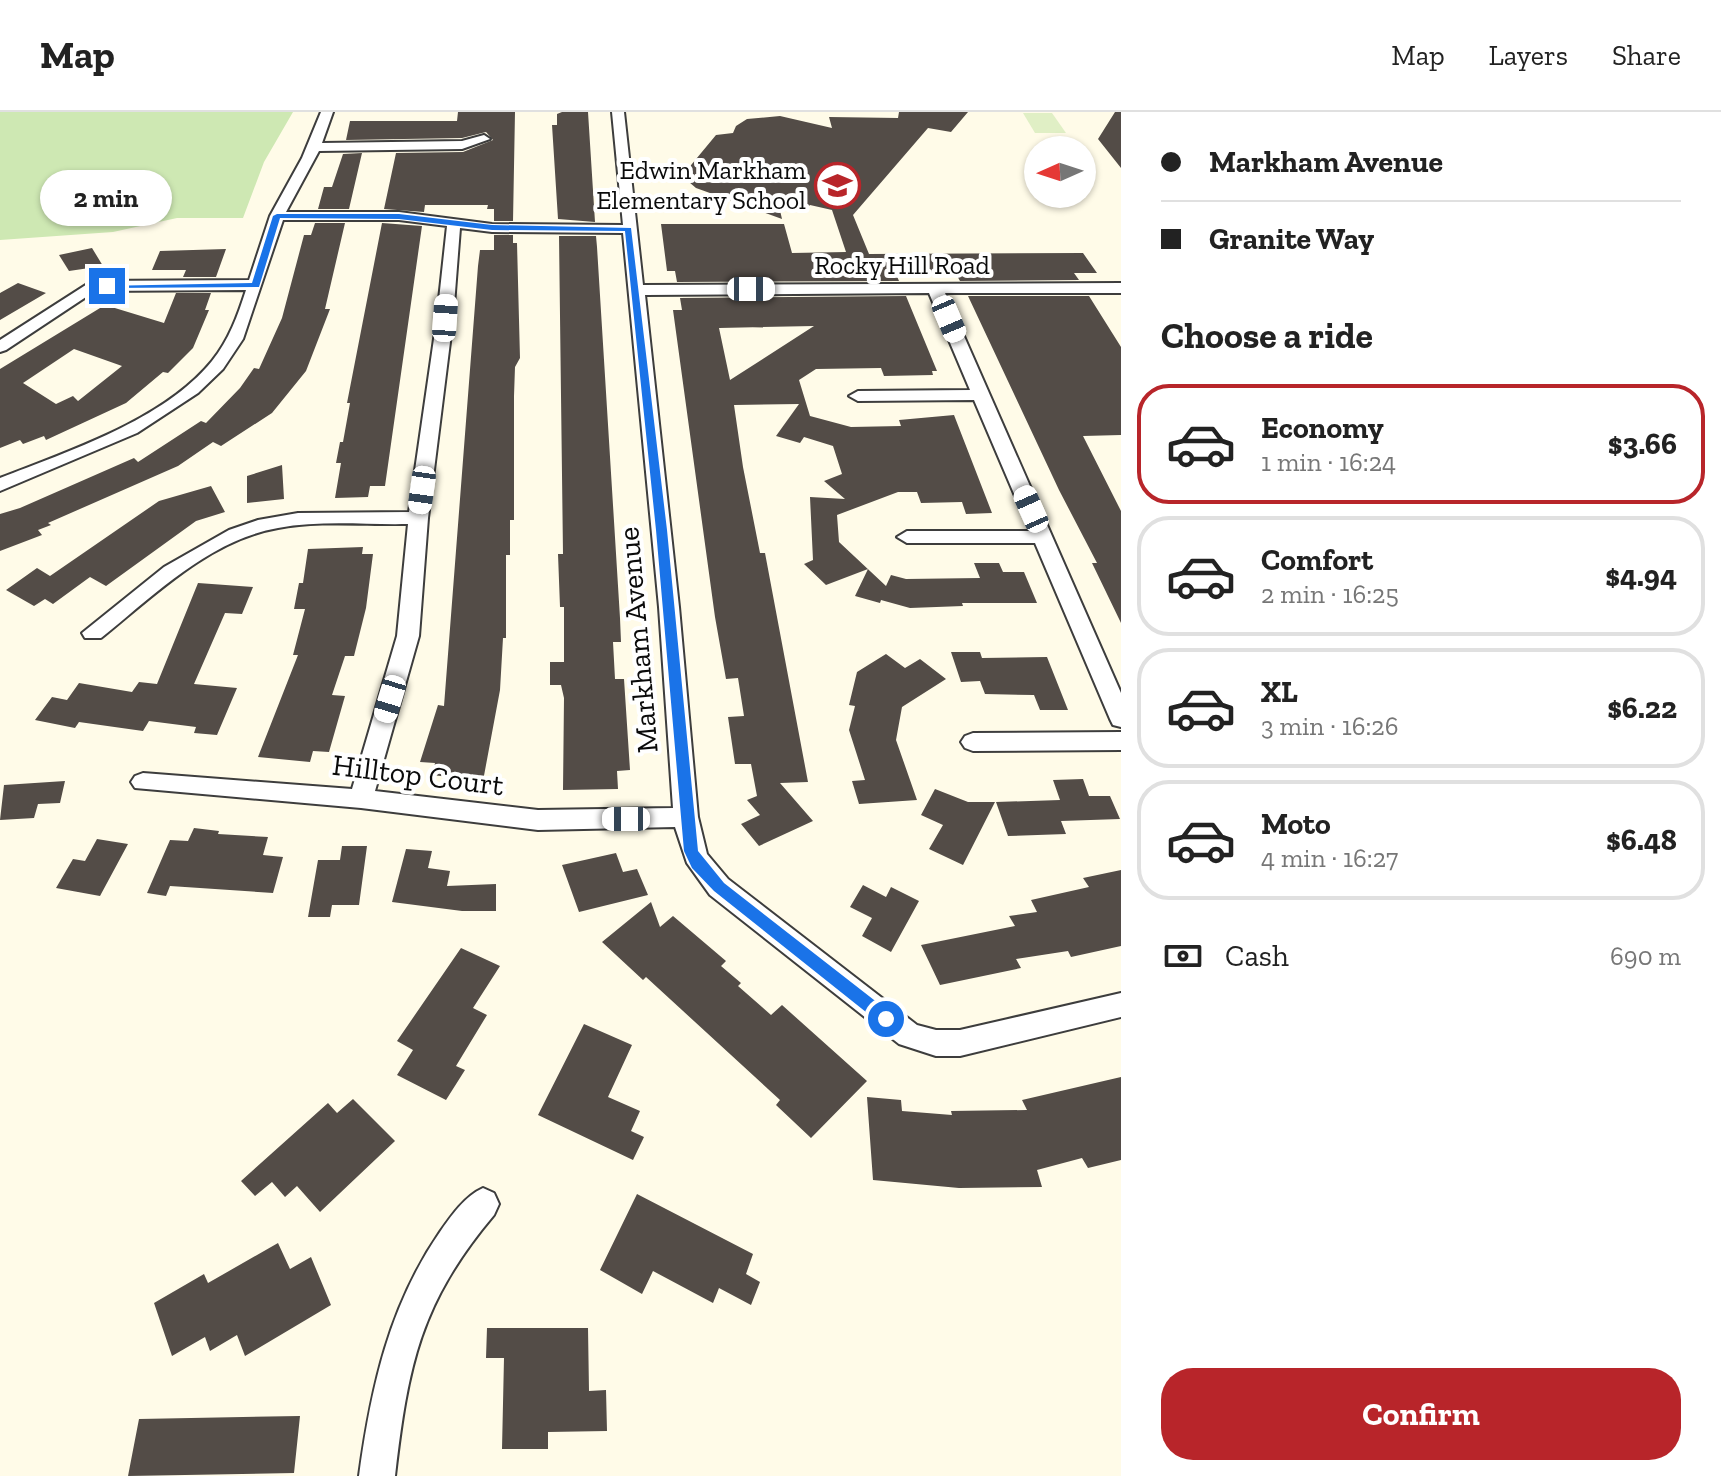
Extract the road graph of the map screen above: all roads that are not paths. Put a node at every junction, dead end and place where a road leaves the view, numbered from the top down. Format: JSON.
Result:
{"nodes":[{"id":1,"x":327,"y":112,"type":"edge"},
{"id":2,"x":618,"y":112,"type":"edge"},
{"id":3,"x":484,"y":139,"type":"dead end"},
{"id":4,"x":313,"y":147,"type":"junction"},
{"id":5,"x":277,"y":216,"type":"junction"},
{"id":6,"x":455,"y":223,"type":"junction"},
{"id":7,"x":629,"y":229,"type":"junction"},
{"id":8,"x":256,"y":285,"type":"junction"},
{"id":9,"x":935,"y":289,"type":"junction"},
{"id":10,"x":635,"y":290,"type":"junction"},
{"id":11,"x":1119,"y":291,"type":"edge"},
{"id":12,"x":0,"y":347,"type":"edge"},
{"id":13,"x":982,"y":395,"type":"junction"},
{"id":14,"x":858,"y":396,"type":"dead end"},
{"id":15,"x":0,"y":485,"type":"edge"},
{"id":16,"x":418,"y":518,"type":"junction"},
{"id":17,"x":907,"y":537,"type":"dead end"},
{"id":18,"x":1043,"y":537,"type":"junction"},
{"id":19,"x":93,"y":633,"type":"dead end"},
{"id":20,"x":1121,"y":719,"type":"edge"},
{"id":21,"x":1121,"y":741,"type":"edge"},
{"id":22,"x":973,"y":742,"type":"dead end"},
{"id":23,"x":143,"y":782,"type":"dead end"},
{"id":24,"x":361,"y":799,"type":"junction"},
{"id":25,"x":686,"y":817,"type":"junction"},
{"id":26,"x":1121,"y":1005,"type":"edge"},
{"id":27,"x":483,"y":1204,"type":"dead end"},
{"id":28,"x":377,"y":1476,"type":"edge"}],
"edges":[{"from":1,"to":4,"type":"street"},
{"from":2,"to":7,"type":"street","name":"Markham Avenue"},
{"from":3,"to":4,"type":"street"},
{"from":4,"to":5,"type":"street"},
{"from":5,"to":6,"type":"street"},
{"from":5,"to":8,"type":"street"},
{"from":6,"to":7,"type":"street"},
{"from":6,"to":16,"type":"street"},
{"from":7,"to":10,"type":"street","name":"Markham Avenue"},
{"from":8,"to":12,"type":"street"},
{"from":8,"to":15,"type":"street"},
{"from":9,"to":10,"type":"street","name":"Rocky Hill Road"},
{"from":9,"to":11,"type":"street","name":"Rocky Hill Road"},
{"from":9,"to":13,"type":"street"},
{"from":10,"to":25,"type":"street","name":"Markham Avenue"},
{"from":13,"to":14,"type":"street"},
{"from":13,"to":18,"type":"street"},
{"from":16,"to":19,"type":"street"},
{"from":16,"to":24,"type":"street"},
{"from":17,"to":18,"type":"street"},
{"from":18,"to":20,"type":"street"},
{"from":21,"to":22,"type":"street"},
{"from":23,"to":24,"type":"street","name":"Hilltop Court"},
{"from":24,"to":25,"type":"street","name":"Hilltop Court"},
{"from":25,"to":26,"type":"street","name":"Markham Avenue"},
{"from":27,"to":28,"type":"street"}]}
